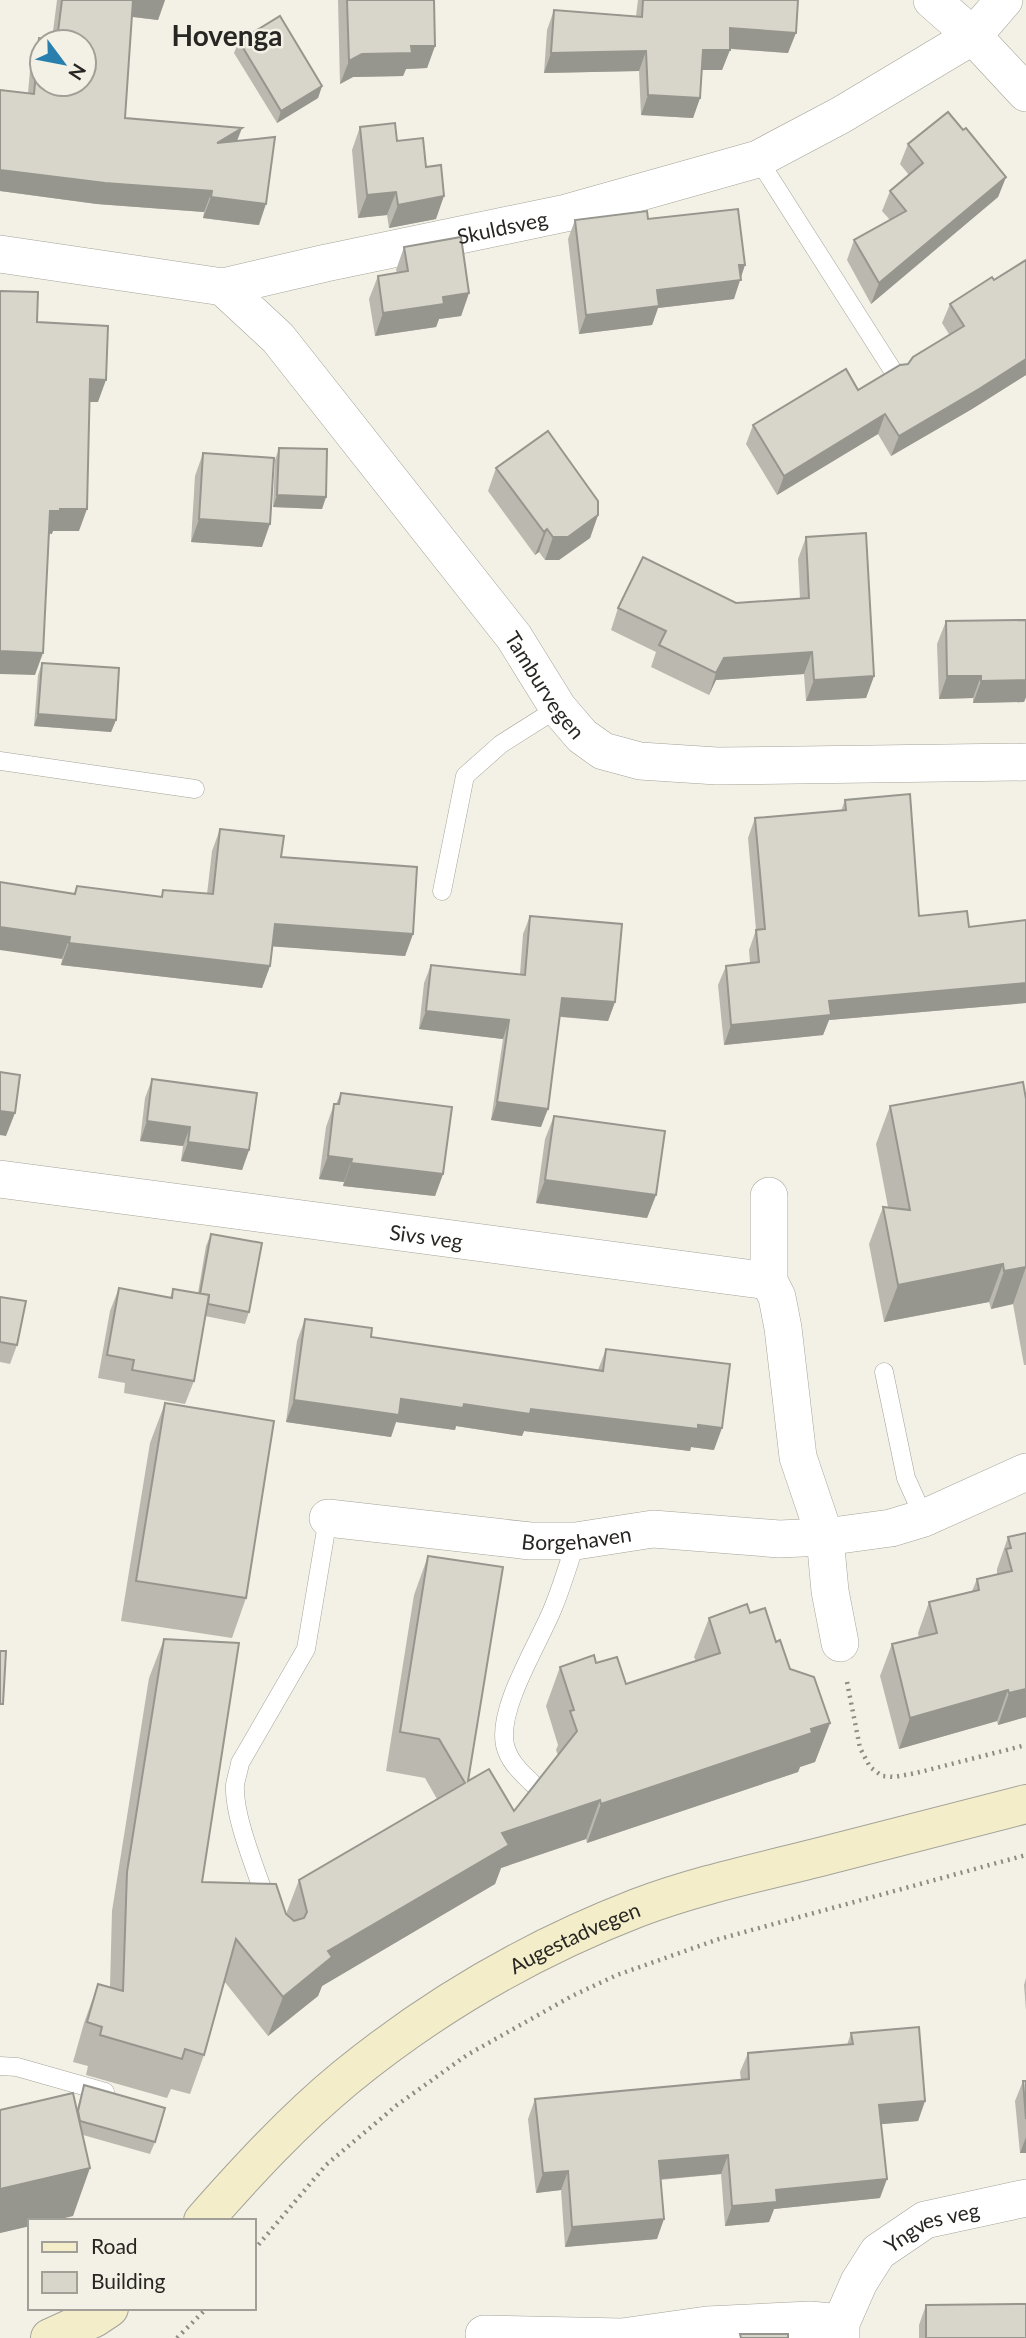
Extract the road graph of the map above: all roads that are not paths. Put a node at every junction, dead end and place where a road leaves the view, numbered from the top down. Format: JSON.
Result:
{"nodes":[{"id":1,"x":932,"y":0,"type":"edge"},
{"id":2,"x":1004,"y":0,"type":"edge"},
{"id":3,"x":973,"y":36,"type":"junction"},
{"id":4,"x":1026,"y":93,"type":"edge"},
{"id":5,"x":758,"y":159,"type":"junction"},
{"id":6,"x":0,"y":254,"type":"edge"},
{"id":7,"x":223,"y":287,"type":"junction"},
{"id":8,"x":895,"y":374,"type":"edge"},
{"id":9,"x":558,"y":708,"type":"junction"},
{"id":10,"x":0,"y":761,"type":"edge"},
{"id":11,"x":1026,"y":762,"type":"edge"},
{"id":12,"x":195,"y":789,"type":"dead end"},
{"id":13,"x":442,"y":891,"type":"dead end"},
{"id":14,"x":0,"y":1179,"type":"edge"},
{"id":15,"x":769,"y":1196,"type":"dead end"},
{"id":16,"x":769,"y":1281,"type":"junction"},
{"id":17,"x":884,"y":1372,"type":"dead end"},
{"id":18,"x":1026,"y":1472,"type":"edge"},
{"id":19,"x":328,"y":1518,"type":"joint"},
{"id":20,"x":924,"y":1518,"type":"junction"},
{"id":21,"x":825,"y":1537,"type":"junction"},
{"id":22,"x":576,"y":1541,"type":"junction"},
{"id":23,"x":840,"y":1643,"type":"road end"},
{"id":24,"x":533,"y":1784,"type":"edge"},
{"id":25,"x":1026,"y":1804,"type":"edge"},
{"id":26,"x":274,"y":1923,"type":"edge"},
{"id":27,"x":0,"y":2066,"type":"edge"},
{"id":28,"x":118,"y":2096,"type":"edge"},
{"id":29,"x":1026,"y":2198,"type":"edge"},
{"id":30,"x":205,"y":2219,"type":"edge"},
{"id":31,"x":105,"y":2310,"type":"edge"},
{"id":32,"x":841,"y":2330,"type":"edge"},
{"id":33,"x":484,"y":2334,"type":"dead end"},
{"id":34,"x":622,"y":2337,"type":"edge"},
{"id":35,"x":50,"y":2338,"type":"edge"}],
"edges":[{"from":1,"to":3,"type":"street"},
{"from":2,"to":3,"type":"street","name":"Skuldsveg"},
{"from":3,"to":4,"type":"street"},
{"from":3,"to":5,"type":"street","name":"Skuldsveg"},
{"from":5,"to":7,"type":"street","name":"Skuldsveg"},
{"from":5,"to":8,"type":"lane"},
{"from":6,"to":7,"type":"street","name":"Skuldsveg"},
{"from":7,"to":9,"type":"street","name":"Tamburvegen"},
{"from":9,"to":11,"type":"street","name":"Tamburvegen"},
{"from":9,"to":13,"type":"lane"},
{"from":10,"to":12,"type":"lane"},
{"from":14,"to":16,"type":"street","name":"Sivs veg"},
{"from":15,"to":16,"type":"street"},
{"from":16,"to":21,"type":"street"},
{"from":17,"to":20,"type":"lane"},
{"from":18,"to":20,"type":"street","name":"Borgehaven"},
{"from":19,"to":22,"type":"street","name":"Borgehaven"},
{"from":19,"to":26,"type":"lane"},
{"from":20,"to":21,"type":"street","name":"Borgehaven"},
{"from":21,"to":22,"type":"street","name":"Borgehaven"},
{"from":21,"to":23,"type":"street"},
{"from":22,"to":24,"type":"lane"},
{"from":25,"to":30,"type":"main road","name":"Augestadvegen"},
{"from":27,"to":28,"type":"lane"},
{"from":29,"to":32,"type":"street","name":"Yngves veg"},
{"from":31,"to":35,"type":"main road"},
{"from":32,"to":34,"type":"street","name":"Yngves veg"},
{"from":33,"to":34,"type":"street","name":"Yngves veg"}]}
